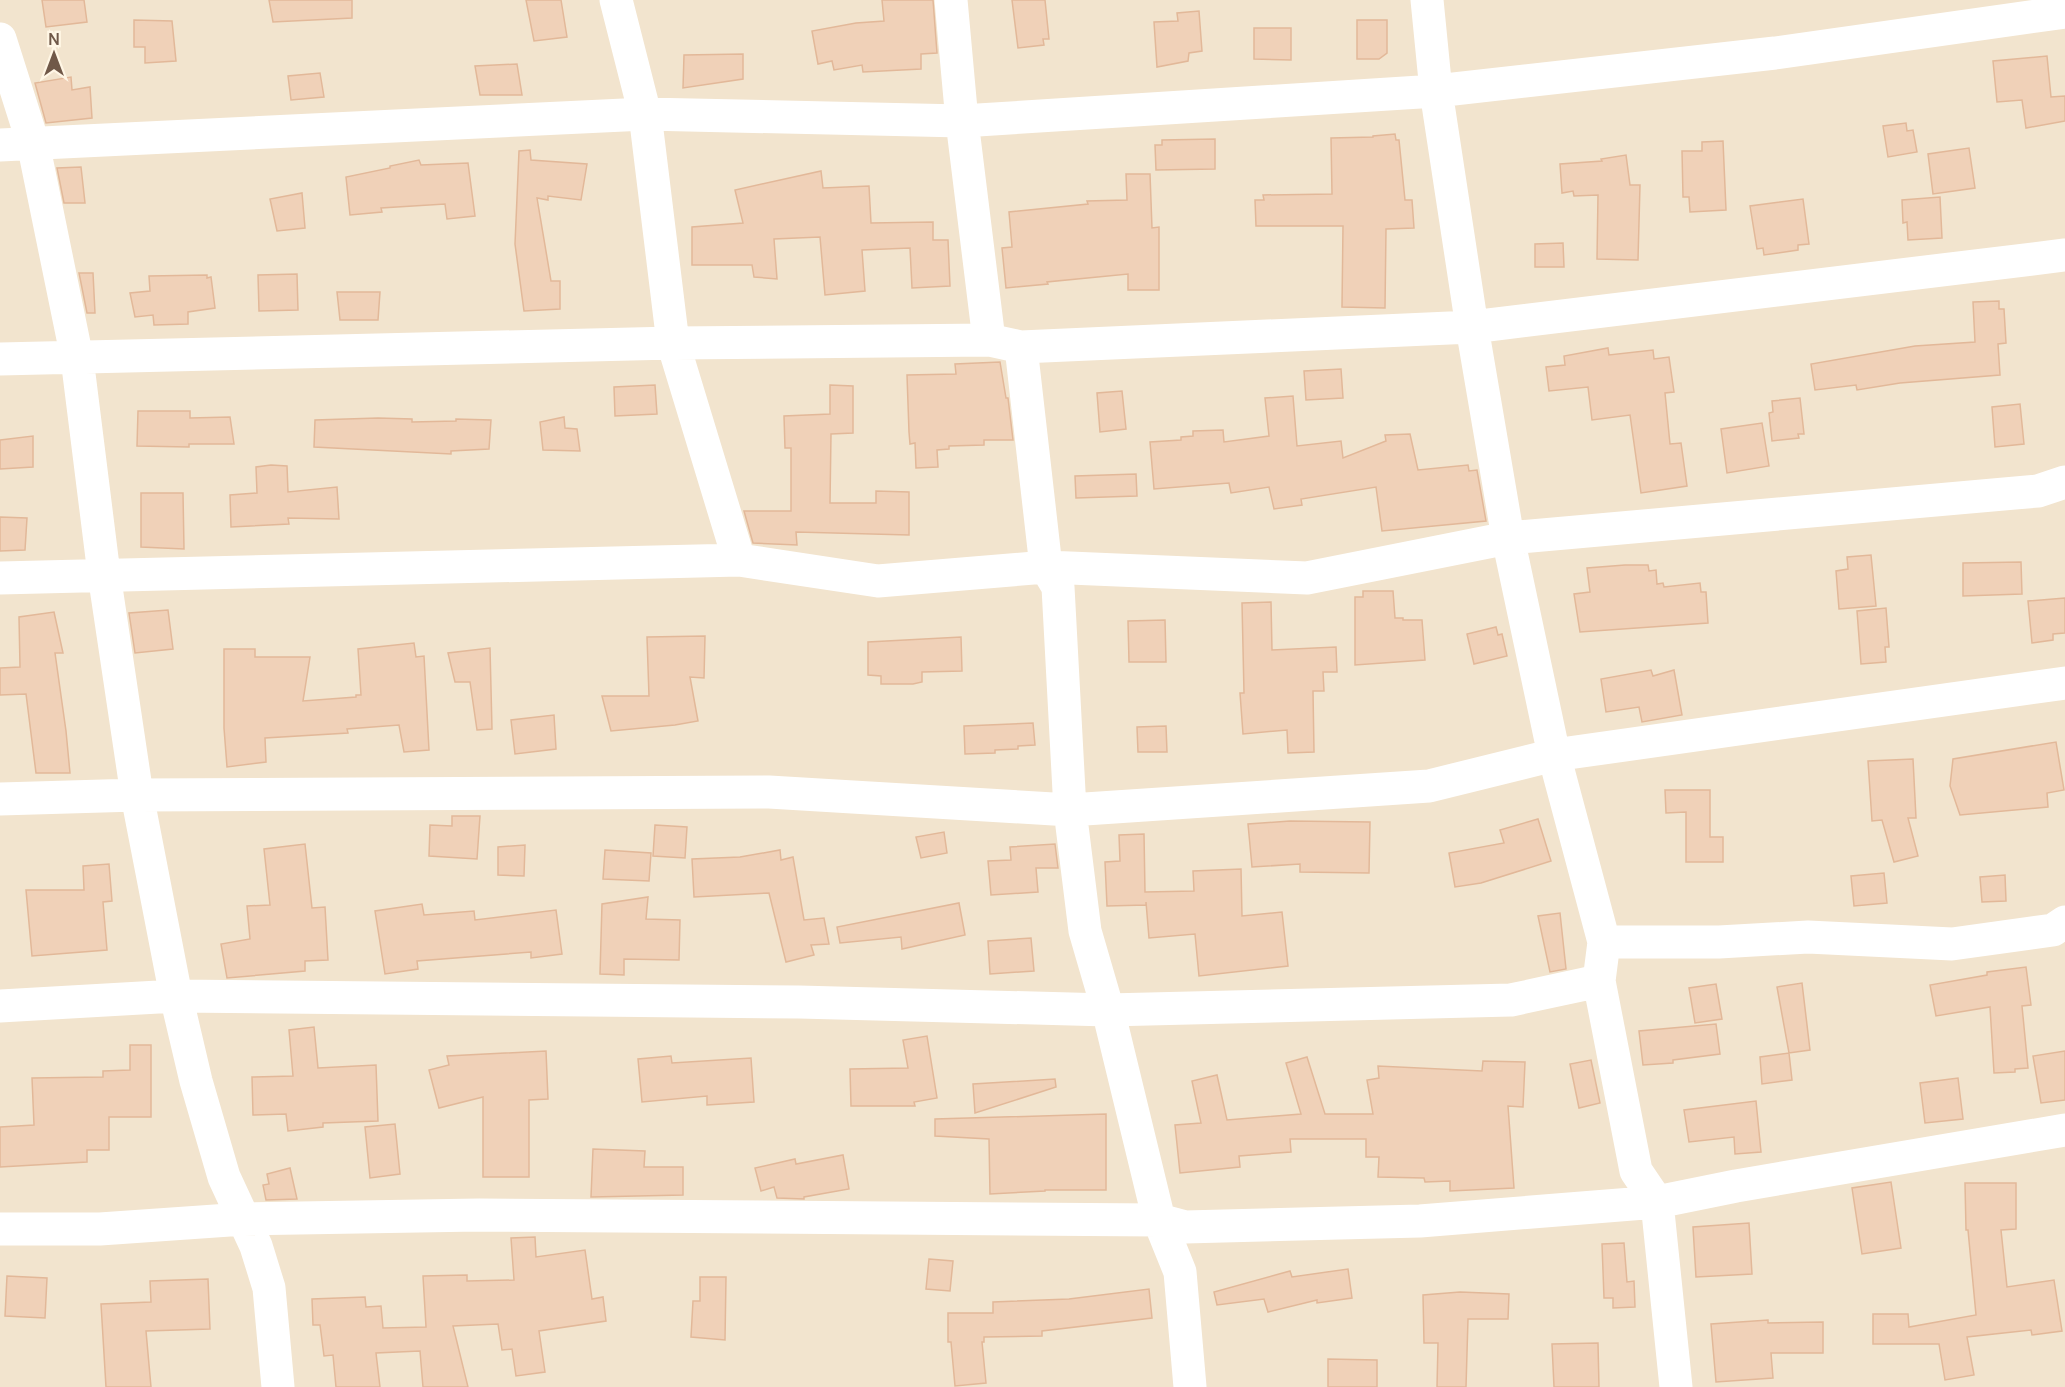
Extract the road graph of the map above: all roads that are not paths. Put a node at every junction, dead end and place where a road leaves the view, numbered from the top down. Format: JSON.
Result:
{"nodes":[{"id":1,"x":616,"y":0,"type":"edge"},
{"id":2,"x":951,"y":0,"type":"edge"},
{"id":3,"x":1427,"y":0,"type":"edge"},
{"id":4,"x":2065,"y":12,"type":"edge"},
{"id":5,"x":0,"y":39,"type":"edge"},
{"id":6,"x":1436,"y":91,"type":"junction"},
{"id":7,"x":645,"y":114,"type":"junction"},
{"id":8,"x":962,"y":121,"type":"junction"},
{"id":9,"x":33,"y":143,"type":"junction"},
{"id":10,"x":0,"y":145,"type":"edge"},
{"id":11,"x":2065,"y":255,"type":"edge"},
{"id":12,"x":1472,"y":327,"type":"junction"},
{"id":13,"x":989,"y":340,"type":"junction"},
{"id":14,"x":673,"y":343,"type":"junction"},
{"id":15,"x":1021,"y":347,"type":"junction"},
{"id":16,"x":77,"y":358,"type":"junction"},
{"id":17,"x":0,"y":359,"type":"edge"},
{"id":18,"x":2065,"y":482,"type":"edge"},
{"id":19,"x":1508,"y":538,"type":"junction"},
{"id":20,"x":739,"y":560,"type":"junction"},
{"id":21,"x":1046,"y":567,"type":"junction"},
{"id":22,"x":104,"y":574,"type":"junction"},
{"id":23,"x":0,"y":578,"type":"edge"},
{"id":24,"x":2065,"y":683,"type":"edge"},
{"id":25,"x":1554,"y":755,"type":"junction"},
{"id":26,"x":137,"y":795,"type":"junction"},
{"id":27,"x":0,"y":799,"type":"edge"},
{"id":28,"x":1070,"y":810,"type":"junction"},
{"id":29,"x":2065,"y":922,"type":"edge"},
{"id":30,"x":1604,"y":942,"type":"junction"},
{"id":31,"x":1599,"y":981,"type":"junction"},
{"id":32,"x":176,"y":996,"type":"junction"},
{"id":33,"x":0,"y":1006,"type":"edge"},
{"id":34,"x":1108,"y":1010,"type":"junction"},
{"id":35,"x":2065,"y":1130,"type":"edge"},
{"id":36,"x":1657,"y":1202,"type":"junction"},
{"id":37,"x":244,"y":1219,"type":"junction"},
{"id":38,"x":1159,"y":1220,"type":"junction"},
{"id":39,"x":0,"y":1229,"type":"edge"},
{"id":40,"x":278,"y":1387,"type":"edge"},
{"id":41,"x":1190,"y":1387,"type":"edge"},
{"id":42,"x":1676,"y":1387,"type":"edge"}],
"edges":[{"from":1,"to":7,"type":"street"},
{"from":2,"to":8,"type":"street"},
{"from":3,"to":6,"type":"street"},
{"from":4,"to":6,"type":"street"},
{"from":5,"to":9,"type":"street"},
{"from":6,"to":8,"type":"street"},
{"from":6,"to":12,"type":"street"},
{"from":7,"to":8,"type":"street"},
{"from":7,"to":9,"type":"street"},
{"from":7,"to":14,"type":"street"},
{"from":8,"to":13,"type":"street"},
{"from":9,"to":10,"type":"street"},
{"from":9,"to":16,"type":"street"},
{"from":11,"to":12,"type":"street"},
{"from":12,"to":15,"type":"street"},
{"from":12,"to":19,"type":"street"},
{"from":13,"to":14,"type":"street"},
{"from":13,"to":15,"type":"street"},
{"from":14,"to":16,"type":"street"},
{"from":14,"to":20,"type":"street"},
{"from":15,"to":21,"type":"street"},
{"from":16,"to":17,"type":"street"},
{"from":16,"to":22,"type":"street"},
{"from":18,"to":19,"type":"street"},
{"from":19,"to":21,"type":"street"},
{"from":19,"to":25,"type":"street"},
{"from":20,"to":21,"type":"street"},
{"from":20,"to":22,"type":"street"},
{"from":21,"to":28,"type":"street"},
{"from":22,"to":23,"type":"street"},
{"from":22,"to":26,"type":"street"},
{"from":24,"to":25,"type":"street"},
{"from":25,"to":28,"type":"street"},
{"from":25,"to":30,"type":"street"},
{"from":26,"to":27,"type":"street"},
{"from":26,"to":28,"type":"street"},
{"from":26,"to":32,"type":"street"},
{"from":28,"to":34,"type":"street"},
{"from":29,"to":30,"type":"street"},
{"from":30,"to":31,"type":"street"},
{"from":31,"to":34,"type":"street"},
{"from":31,"to":36,"type":"street"},
{"from":32,"to":33,"type":"street"},
{"from":32,"to":34,"type":"street"},
{"from":32,"to":37,"type":"street"},
{"from":34,"to":38,"type":"street"},
{"from":35,"to":36,"type":"street"},
{"from":36,"to":38,"type":"street"},
{"from":36,"to":42,"type":"street"},
{"from":37,"to":38,"type":"street"},
{"from":37,"to":39,"type":"street"},
{"from":37,"to":40,"type":"street"},
{"from":38,"to":41,"type":"street"}]}
